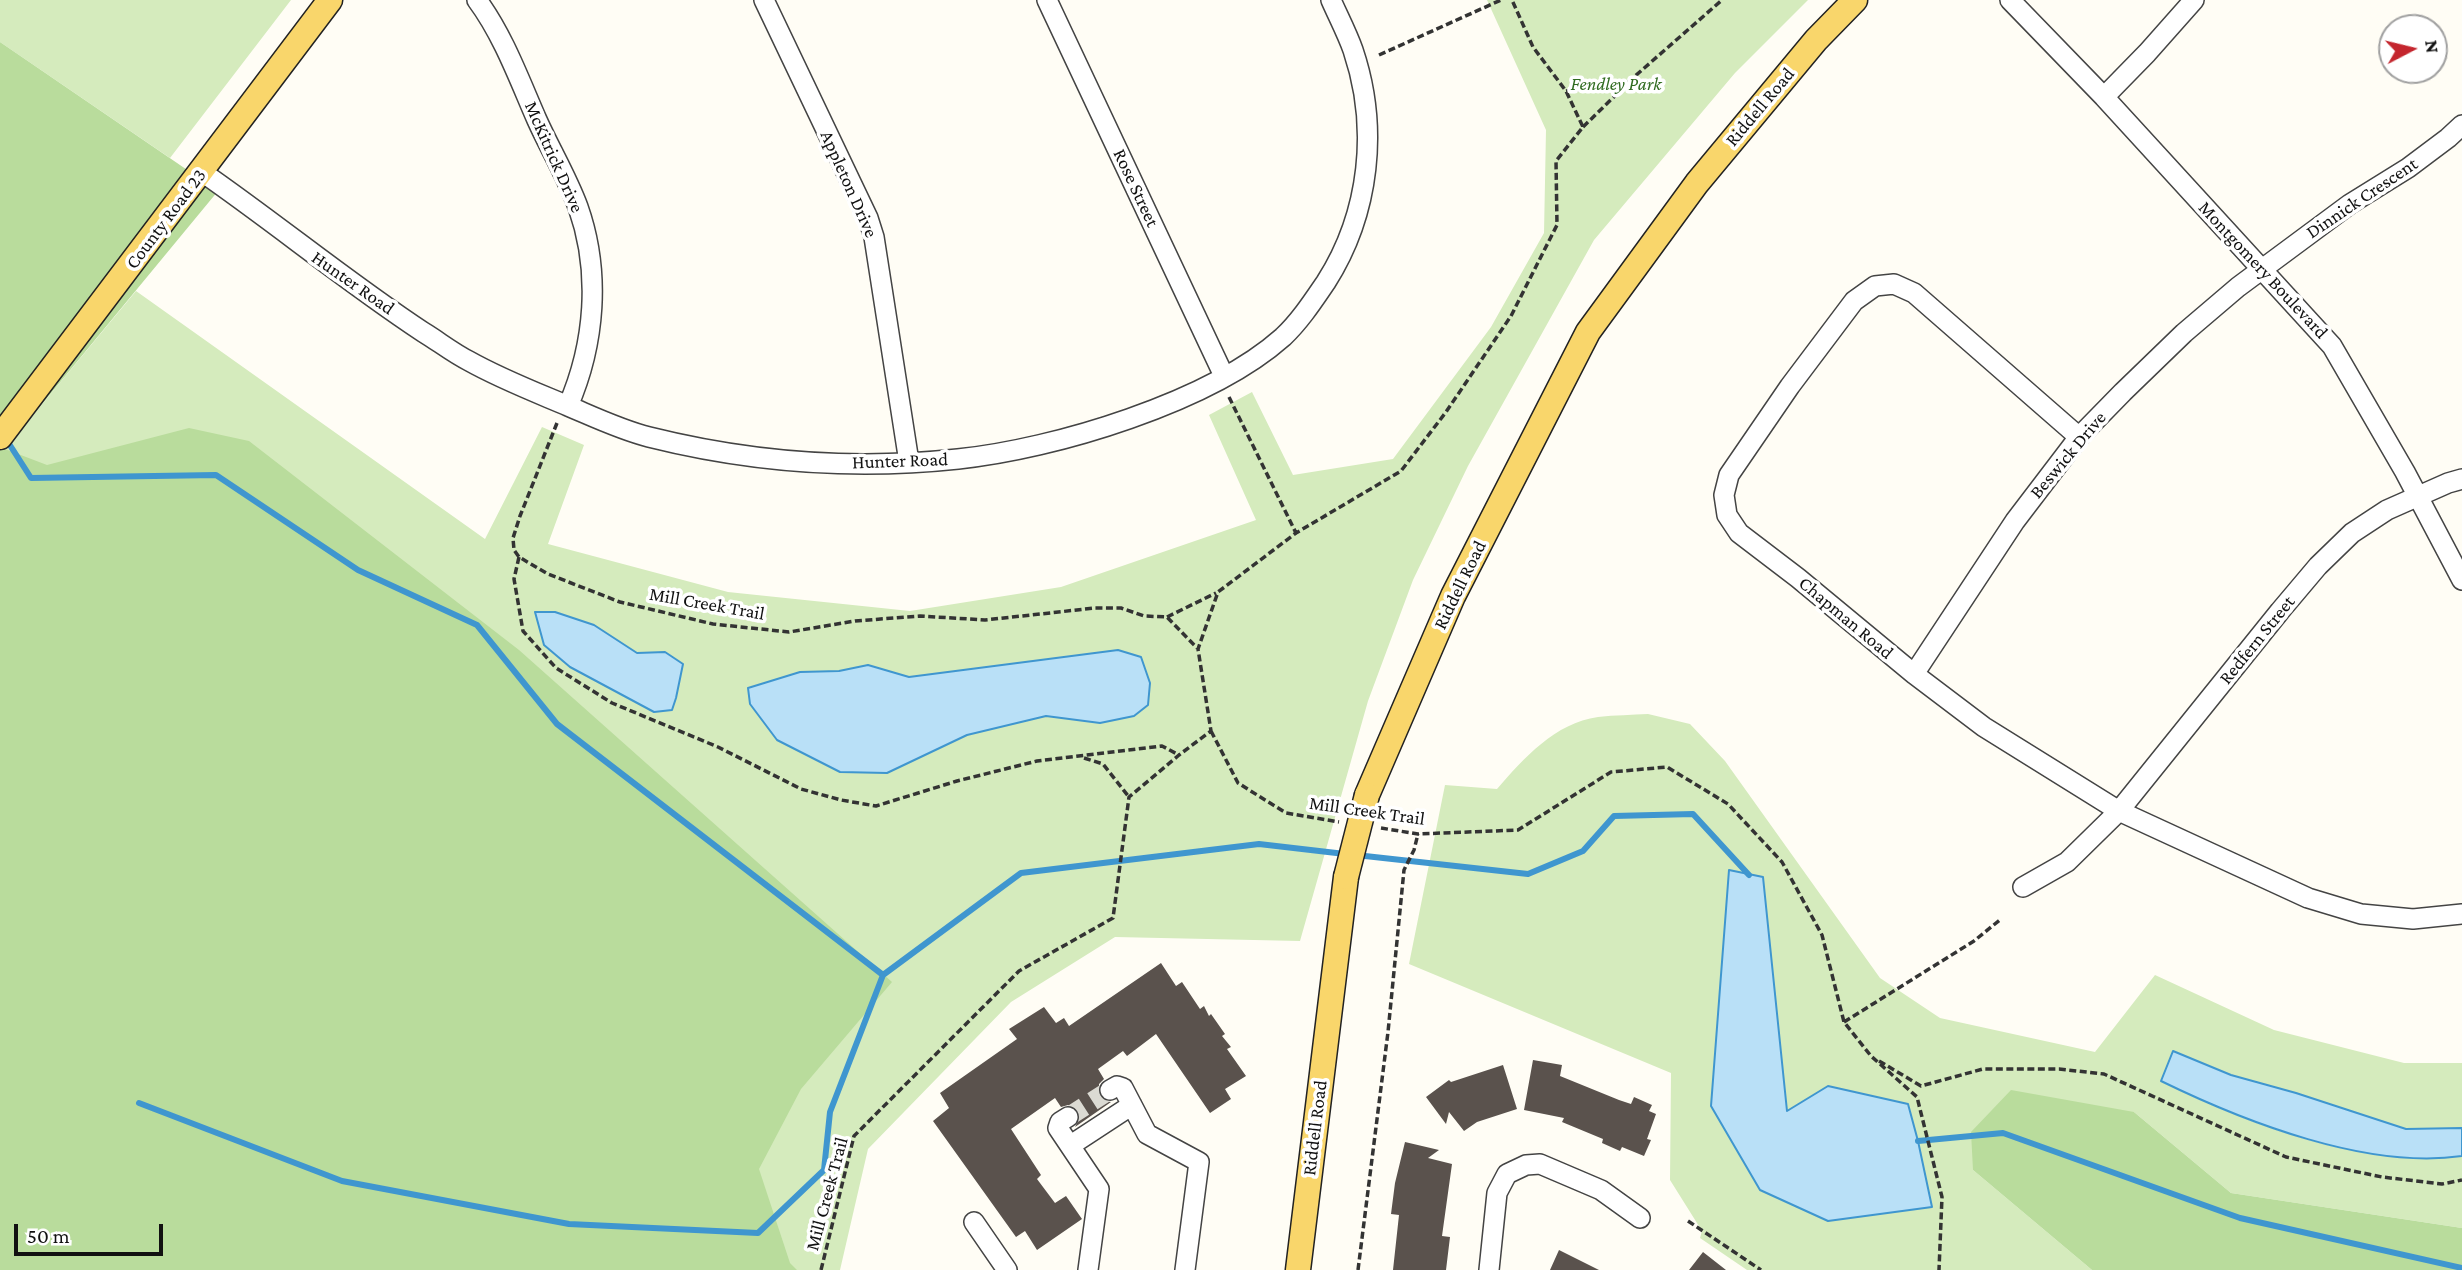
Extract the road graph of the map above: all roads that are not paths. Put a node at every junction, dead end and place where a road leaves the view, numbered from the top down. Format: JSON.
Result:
{"nodes":[{"id":1,"x":330,"y":0,"type":"edge"},
{"id":2,"x":477,"y":0,"type":"edge"},
{"id":3,"x":764,"y":0,"type":"edge"},
{"id":4,"x":1047,"y":0,"type":"edge"},
{"id":5,"x":1331,"y":0,"type":"edge"},
{"id":6,"x":1855,"y":0,"type":"edge"},
{"id":7,"x":2010,"y":0,"type":"edge"},
{"id":8,"x":2194,"y":0,"type":"edge"},
{"id":9,"x":2104,"y":97,"type":"junction"},
{"id":10,"x":2462,"y":125,"type":"edge"},
{"id":11,"x":202,"y":172,"type":"junction"},
{"id":12,"x":2261,"y":269,"type":"junction"},
{"id":13,"x":1226,"y":385,"type":"junction"},
{"id":14,"x":563,"y":414,"type":"junction"},
{"id":15,"x":2079,"y":437,"type":"junction"},
{"id":16,"x":0,"y":438,"type":"edge"},
{"id":17,"x":909,"y":462,"type":"junction"},
{"id":18,"x":2462,"y":480,"type":"edge"},
{"id":19,"x":2418,"y":496,"type":"junction"},
{"id":20,"x":2462,"y":580,"type":"edge"},
{"id":21,"x":1913,"y":674,"type":"junction"},
{"id":22,"x":2119,"y":811,"type":"junction"},
{"id":23,"x":2023,"y":887,"type":"dead end"},
{"id":24,"x":2462,"y":914,"type":"edge"},
{"id":25,"x":1110,"y":1090,"type":"dead end"},
{"id":26,"x":1132,"y":1105,"type":"junction"},
{"id":27,"x":1068,"y":1116,"type":"dead end"},
{"id":28,"x":1070,"y":1145,"type":"junction"},
{"id":29,"x":1640,"y":1218,"type":"dead end"},
{"id":30,"x":974,"y":1222,"type":"dead end"},
{"id":31,"x":1007,"y":1270,"type":"edge"},
{"id":32,"x":1088,"y":1270,"type":"edge"},
{"id":33,"x":1185,"y":1270,"type":"edge"},
{"id":34,"x":1298,"y":1270,"type":"edge"},
{"id":35,"x":1489,"y":1270,"type":"edge"}],
"edges":[{"from":1,"to":11,"type":"main road","name":"County Road 23"},
{"from":2,"to":14,"type":"street","name":"McKitrick Drive"},
{"from":3,"to":17,"type":"street","name":"Appleton Drive"},
{"from":4,"to":13,"type":"street","name":"Rose Street"},
{"from":5,"to":13,"type":"street","name":"Hunter Road"},
{"from":6,"to":34,"type":"main road","name":"Riddell Road","bridge":true},
{"from":7,"to":9,"type":"street","name":"Montgomery Boulevard"},
{"from":8,"to":9,"type":"street"},
{"from":9,"to":12,"type":"street","name":"Montgomery Boulevard"},
{"from":10,"to":12,"type":"street","name":"Dinnick Crescent"},
{"from":11,"to":14,"type":"street","name":"Hunter Road"},
{"from":11,"to":16,"type":"main road","name":"County Road 23"},
{"from":12,"to":15,"type":"street","name":"Beswick Drive"},
{"from":12,"to":19,"type":"street","name":"Montgomery Boulevard"},
{"from":13,"to":17,"type":"street","name":"Hunter Road"},
{"from":14,"to":17,"type":"street","name":"Hunter Road"},
{"from":15,"to":21,"type":"street","name":"Beswick Drive"},
{"from":15,"to":21,"type":"street","name":"Chapman Road"},
{"from":18,"to":19,"type":"street","name":"Redfern Street"},
{"from":19,"to":20,"type":"street","name":"Montgomery Boulevard"},
{"from":19,"to":22,"type":"street","name":"Redfern Street"},
{"from":21,"to":22,"type":"street","name":"Chapman Road"},
{"from":22,"to":23,"type":"street","name":"Redfern Street"},
{"from":22,"to":24,"type":"street","name":"Chapman Road"},
{"from":25,"to":26,"type":"street"},
{"from":26,"to":28,"type":"street"},
{"from":26,"to":33,"type":"street"},
{"from":27,"to":28,"type":"street"},
{"from":28,"to":32,"type":"street"},
{"from":29,"to":35,"type":"street"},
{"from":30,"to":31,"type":"street"}]}
